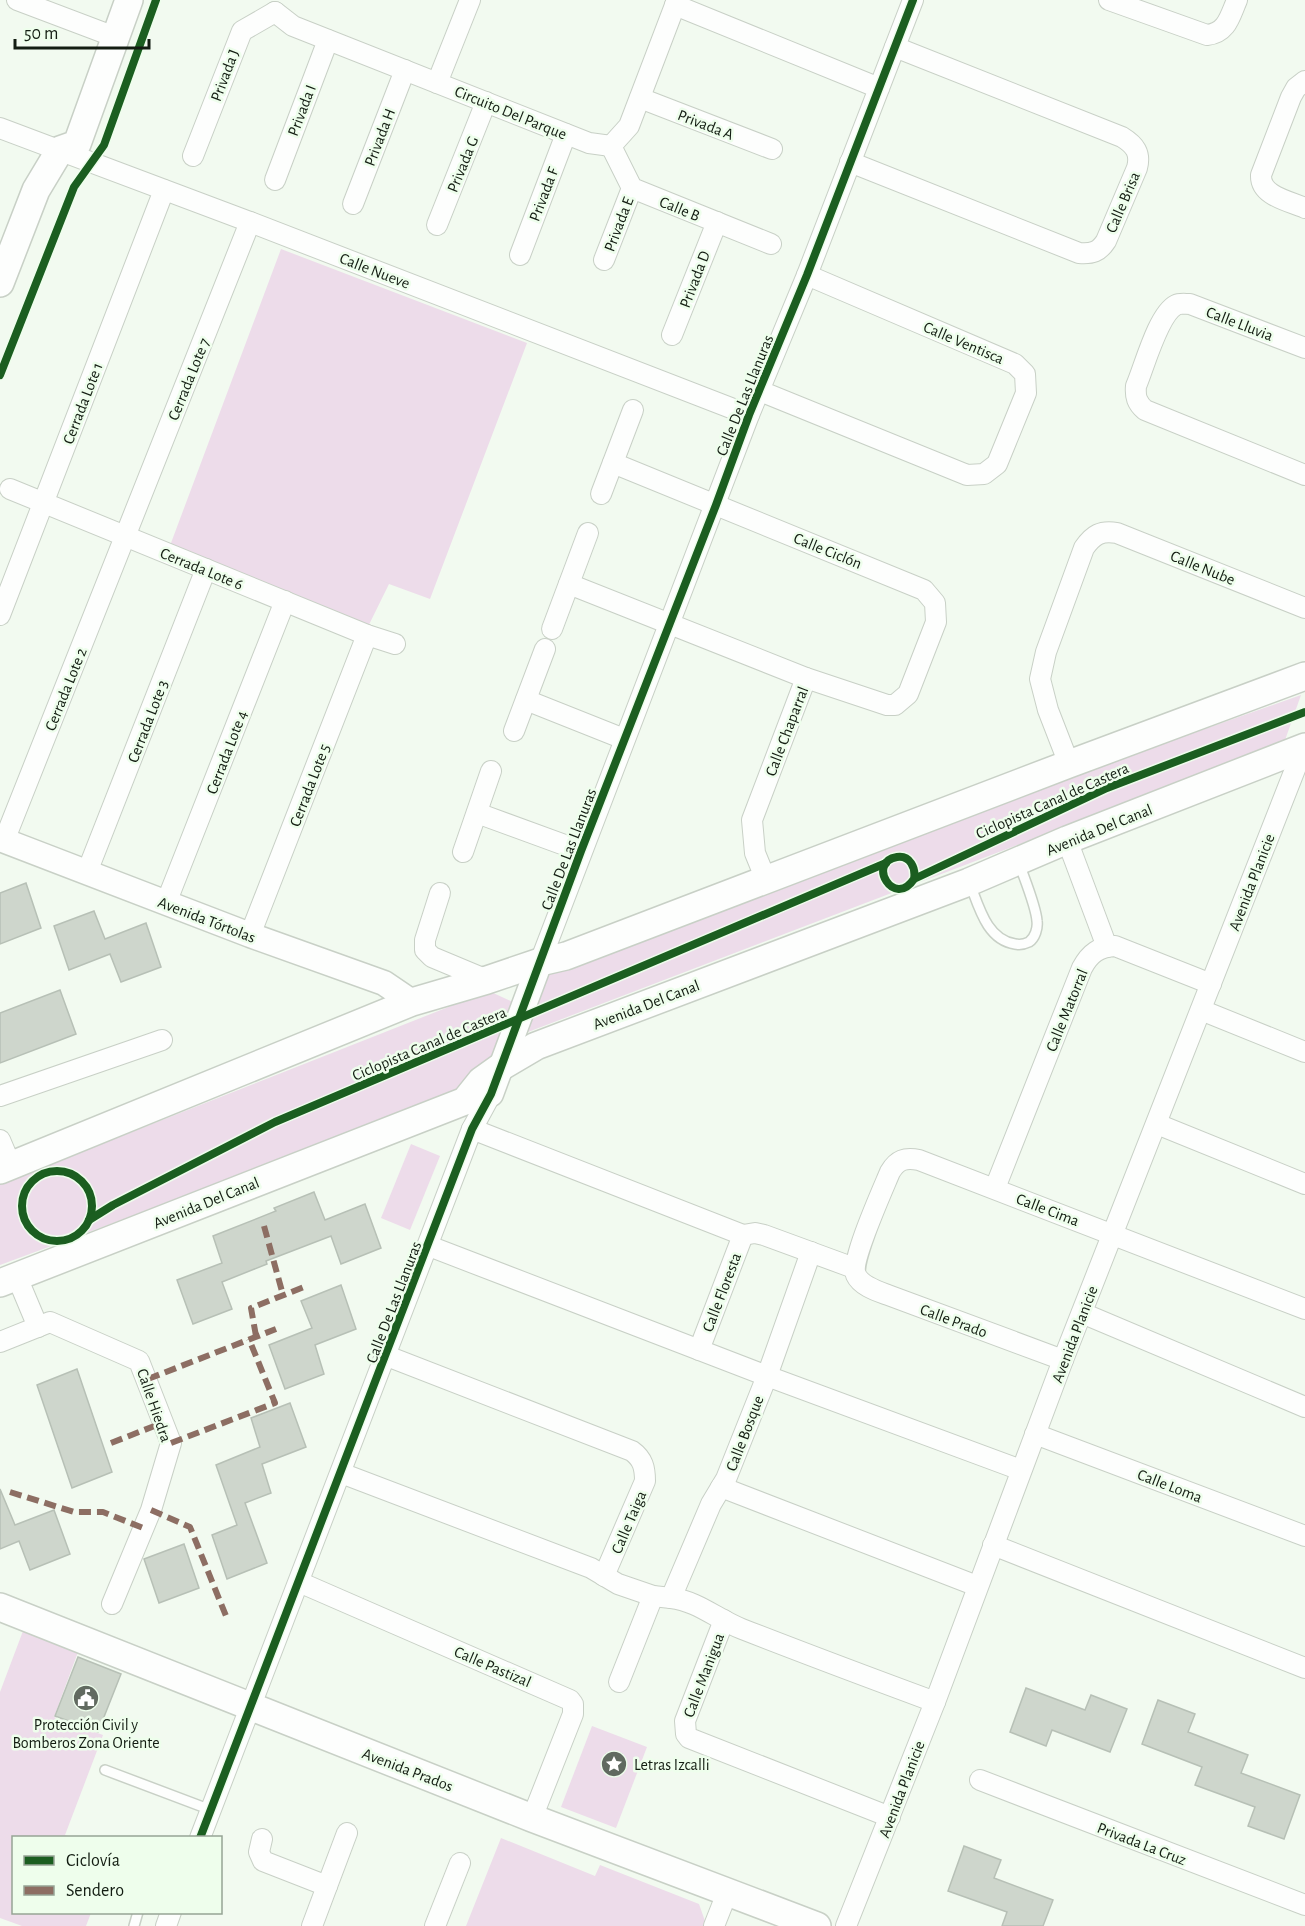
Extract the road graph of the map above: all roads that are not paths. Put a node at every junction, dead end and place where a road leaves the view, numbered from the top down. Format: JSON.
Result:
{"nodes":[{"id":1,"x":17,"y":0,"type":"edge"},
{"id":2,"x":129,"y":0,"type":"edge"},
{"id":3,"x":470,"y":0,"type":"edge"},
{"id":4,"x":913,"y":0,"type":"edge"},
{"id":5,"x":1109,"y":0,"type":"edge"},
{"id":6,"x":1237,"y":0,"type":"edge"},
{"id":7,"x":676,"y":3,"type":"edge"},
{"id":8,"x":275,"y":6,"type":"edge"},
{"id":9,"x":115,"y":37,"type":"junction"},
{"id":10,"x":328,"y":40,"type":"junction"},
{"id":11,"x":895,"y":47,"type":"junction"},
{"id":12,"x":405,"y":70,"type":"junction"},
{"id":13,"x":1305,"y":81,"type":"edge"},
{"id":14,"x":437,"y":83,"type":"junction"},
{"id":15,"x":879,"y":88,"type":"junction"},
{"id":16,"x":640,"y":98,"type":"junction"},
{"id":17,"x":486,"y":102,"type":"junction"},
{"id":18,"x":0,"y":128,"type":"edge"},
{"id":19,"x":566,"y":134,"type":"junction"},
{"id":20,"x":611,"y":146,"type":"junction"},
{"id":21,"x":772,"y":149,"type":"dead end"},
{"id":22,"x":60,"y":150,"type":"junction"},
{"id":23,"x":192,"y":156,"type":"dead end"},
{"id":24,"x":850,"y":162,"type":"junction"},
{"id":25,"x":275,"y":180,"type":"dead end"},
{"id":26,"x":632,"y":188,"type":"junction"},
{"id":27,"x":164,"y":190,"type":"junction"},
{"id":28,"x":353,"y":204,"type":"dead end"},
{"id":29,"x":1305,"y":208,"type":"edge"},
{"id":30,"x":250,"y":222,"type":"junction"},
{"id":31,"x":717,"y":222,"type":"junction"},
{"id":32,"x":437,"y":225,"type":"dead end"},
{"id":33,"x":771,"y":244,"type":"dead end"},
{"id":34,"x":520,"y":255,"type":"dead end"},
{"id":35,"x":604,"y":260,"type":"dead end"},
{"id":36,"x":807,"y":274,"type":"junction"},
{"id":37,"x":0,"y":283,"type":"edge"},
{"id":38,"x":672,"y":335,"type":"dead end"},
{"id":39,"x":1305,"y":348,"type":"edge"},
{"id":40,"x":760,"y":391,"type":"junction"},
{"id":41,"x":633,"y":410,"type":"dead end"},
{"id":42,"x":749,"y":415,"type":"junction"},
{"id":43,"x":612,"y":463,"type":"junction"},
{"id":44,"x":1305,"y":475,"type":"edge"},
{"id":45,"x":10,"y":489,"type":"dead end"},
{"id":46,"x":601,"y":494,"type":"dead end"},
{"id":47,"x":44,"y":503,"type":"junction"},
{"id":48,"x":716,"y":505,"type":"junction"},
{"id":49,"x":588,"y":534,"type":"dead end"},
{"id":50,"x":125,"y":537,"type":"junction"},
{"id":51,"x":206,"y":569,"type":"junction"},
{"id":52,"x":568,"y":584,"type":"junction"},
{"id":53,"x":285,"y":601,"type":"junction"},
{"id":54,"x":935,"y":603,"type":"joint"},
{"id":55,"x":1305,"y":608,"type":"edge"},
{"id":56,"x":0,"y":615,"type":"edge"},
{"id":57,"x":669,"y":624,"type":"junction"},
{"id":58,"x":552,"y":629,"type":"dead end"},
{"id":59,"x":367,"y":635,"type":"junction"},
{"id":60,"x":395,"y":644,"type":"dead end"},
{"id":61,"x":545,"y":649,"type":"dead end"},
{"id":62,"x":1305,"y":676,"type":"edge"},
{"id":63,"x":806,"y":678,"type":"junction"},
{"id":64,"x":526,"y":700,"type":"junction"},
{"id":65,"x":514,"y":731,"type":"dead end"},
{"id":66,"x":624,"y":739,"type":"junction"},
{"id":67,"x":1305,"y":746,"type":"edge"},
{"id":68,"x":1069,"y":764,"type":"junction"},
{"id":69,"x":491,"y":771,"type":"dead end"},
{"id":70,"x":477,"y":813,"type":"junction"},
{"id":71,"x":2,"y":840,"type":"edge"},
{"id":72,"x":1067,"y":840,"type":"junction"},
{"id":73,"x":581,"y":851,"type":"junction"},
{"id":74,"x":463,"y":852,"type":"dead end"},
{"id":75,"x":1018,"y":862,"type":"junction"},
{"id":76,"x":87,"y":872,"type":"junction"},
{"id":77,"x":766,"y":880,"type":"junction"},
{"id":78,"x":969,"y":882,"type":"junction"},
{"id":79,"x":440,"y":893,"type":"dead end"},
{"id":80,"x":166,"y":903,"type":"junction"},
{"id":81,"x":250,"y":935,"type":"junction"},
{"id":82,"x":1107,"y":947,"type":"junction"},
{"id":83,"x":540,"y":962,"type":"junction"},
{"id":84,"x":487,"y":980,"type":"junction"},
{"id":85,"x":1211,"y":984,"type":"junction"},
{"id":86,"x":412,"y":1002,"type":"junction"},
{"id":87,"x":1201,"y":1010,"type":"junction"},
{"id":88,"x":162,"y":1040,"type":"dead end"},
{"id":89,"x":1305,"y":1052,"type":"edge"},
{"id":90,"x":501,"y":1066,"type":"junction"},
{"id":91,"x":491,"y":1094,"type":"joint"},
{"id":92,"x":0,"y":1096,"type":"edge"},
{"id":93,"x":1157,"y":1124,"type":"junction"},
{"id":94,"x":472,"y":1129,"type":"junction"},
{"id":95,"x":0,"y":1140,"type":"edge"},
{"id":96,"x":5,"y":1168,"type":"edge"},
{"id":97,"x":1305,"y":1184,"type":"edge"},
{"id":98,"x":995,"y":1188,"type":"junction"},
{"id":99,"x":743,"y":1234,"type":"junction"},
{"id":100,"x":1114,"y":1234,"type":"junction"},
{"id":101,"x":429,"y":1246,"type":"junction"},
{"id":102,"x":811,"y":1252,"type":"junction"},
{"id":103,"x":854,"y":1268,"type":"junction"},
{"id":104,"x":8,"y":1280,"type":"edge"},
{"id":105,"x":1305,"y":1309,"type":"edge"},
{"id":106,"x":1082,"y":1313,"type":"junction"},
{"id":107,"x":38,"y":1327,"type":"junction"},
{"id":108,"x":0,"y":1341,"type":"edge"},
{"id":109,"x":699,"y":1350,"type":"junction"},
{"id":110,"x":387,"y":1356,"type":"junction"},
{"id":111,"x":1063,"y":1360,"type":"junction"},
{"id":112,"x":766,"y":1376,"type":"junction"},
{"id":113,"x":1305,"y":1407,"type":"edge"},
{"id":114,"x":1035,"y":1434,"type":"junction"},
{"id":115,"x":1021,"y":1470,"type":"junction"},
{"id":116,"x":341,"y":1473,"type":"junction"},
{"id":117,"x":721,"y":1487,"type":"junction"},
{"id":118,"x":1305,"y":1536,"type":"edge"},
{"id":119,"x":993,"y":1545,"type":"junction"},
{"id":120,"x":604,"y":1576,"type":"junction"},
{"id":121,"x":299,"y":1582,"type":"junction"},
{"id":122,"x":977,"y":1586,"type":"junction"},
{"id":123,"x":662,"y":1597,"type":"junction"},
{"id":124,"x":112,"y":1604,"type":"dead end"},
{"id":125,"x":0,"y":1608,"type":"edge"},
{"id":126,"x":724,"y":1620,"type":"junction"},
{"id":127,"x":1305,"y":1668,"type":"edge"},
{"id":128,"x":619,"y":1682,"type":"dead end"},
{"id":129,"x":934,"y":1702,"type":"junction"},
{"id":130,"x":251,"y":1707,"type":"junction"},
{"id":131,"x":105,"y":1770,"type":"dead end"},
{"id":132,"x":980,"y":1780,"type":"dead end"},
{"id":133,"x":210,"y":1810,"type":"junction"},
{"id":134,"x":890,"y":1817,"type":"junction"},
{"id":135,"x":532,"y":1818,"type":"junction"},
{"id":136,"x":348,"y":1833,"type":"dead end"},
{"id":137,"x":201,"y":1836,"type":"edge"},
{"id":138,"x":262,"y":1839,"type":"dead end"},
{"id":139,"x":460,"y":1863,"type":"dead end"},
{"id":140,"x":327,"y":1886,"type":"junction"},
{"id":141,"x":727,"y":1893,"type":"junction"},
{"id":142,"x":1305,"y":1905,"type":"edge"},
{"id":143,"x":312,"y":1926,"type":"edge"},
{"id":144,"x":435,"y":1926,"type":"edge"},
{"id":145,"x":714,"y":1926,"type":"edge"},
{"id":146,"x":817,"y":1926,"type":"edge"},
{"id":147,"x":846,"y":1926,"type":"edge"}],
"edges":[{"from":1,"to":9,"type":"street"},
{"from":2,"to":9,"type":"main road"},
{"from":3,"to":14,"type":"street"},
{"from":4,"to":11,"type":"street","name":"Calle De Las Llanuras"},
{"from":5,"to":6,"type":"street"},
{"from":7,"to":15,"type":"street"},
{"from":7,"to":16,"type":"street"},
{"from":8,"to":10,"type":"street","name":"Circuito Del Parque"},
{"from":8,"to":23,"type":"street","name":"Privada J"},
{"from":9,"to":22,"type":"main road"},
{"from":10,"to":12,"type":"street","name":"Circuito Del Parque"},
{"from":10,"to":25,"type":"street","name":"Privada I"},
{"from":11,"to":15,"type":"street","name":"Calle De Las Llanuras"},
{"from":11,"to":24,"type":"street","name":"Calle Brisa"},
{"from":12,"to":14,"type":"street","name":"Circuito Del Parque"},
{"from":12,"to":28,"type":"street","name":"Privada H"},
{"from":13,"to":29,"type":"street"},
{"from":14,"to":17,"type":"street","name":"Circuito Del Parque"},
{"from":15,"to":24,"type":"street","name":"Calle De Las Llanuras"},
{"from":16,"to":20,"type":"street"},
{"from":16,"to":21,"type":"street","name":"Privada A"},
{"from":17,"to":19,"type":"street","name":"Circuito Del Parque"},
{"from":17,"to":32,"type":"street","name":"Privada G"},
{"from":18,"to":22,"type":"street","name":"Calle Nueve"},
{"from":19,"to":20,"type":"street","name":"Circuito Del Parque"},
{"from":19,"to":34,"type":"street","name":"Privada F"},
{"from":20,"to":26,"type":"street"},
{"from":22,"to":27,"type":"street","name":"Calle Nueve"},
{"from":22,"to":37,"type":"main road"},
{"from":24,"to":36,"type":"street","name":"Calle De Las Llanuras"},
{"from":26,"to":31,"type":"street","name":"Calle B"},
{"from":26,"to":35,"type":"street","name":"Privada E"},
{"from":27,"to":30,"type":"street","name":"Calle Nueve"},
{"from":27,"to":47,"type":"street","name":"Cerrada Lote 1"},
{"from":30,"to":42,"type":"street","name":"Calle Nueve"},
{"from":30,"to":50,"type":"street","name":"Cerrada Lote 7"},
{"from":31,"to":33,"type":"street","name":"Calle B"},
{"from":31,"to":38,"type":"street","name":"Privada D"},
{"from":36,"to":40,"type":"street","name":"Calle De Las Llanuras"},
{"from":36,"to":40,"type":"street","name":"Calle Ventisca"},
{"from":39,"to":44,"type":"street","name":"Calle Lluvia"},
{"from":40,"to":42,"type":"street","name":"Calle De Las Llanuras"},
{"from":41,"to":43,"type":"street"},
{"from":42,"to":48,"type":"street","name":"Calle De Las Llanuras"},
{"from":43,"to":46,"type":"street"},
{"from":43,"to":48,"type":"street","name":"Calle Ciclón"},
{"from":45,"to":47,"type":"street","name":"Cerrada Lote 6"},
{"from":47,"to":50,"type":"street","name":"Cerrada Lote 6"},
{"from":47,"to":56,"type":"street","name":"Cerrada Lote 1"},
{"from":48,"to":54,"type":"street","name":"Calle Ciclón"},
{"from":48,"to":57,"type":"street","name":"Calle De Las Llanuras"},
{"from":49,"to":52,"type":"street"},
{"from":50,"to":51,"type":"street","name":"Cerrada Lote 6"},
{"from":50,"to":71,"type":"street","name":"Cerrada Lote 2"},
{"from":51,"to":53,"type":"street","name":"Cerrada Lote 6"},
{"from":51,"to":76,"type":"street","name":"Cerrada Lote 3"},
{"from":52,"to":57,"type":"street"},
{"from":52,"to":58,"type":"street"},
{"from":53,"to":59,"type":"street","name":"Cerrada Lote 6"},
{"from":53,"to":80,"type":"street","name":"Cerrada Lote 4"},
{"from":54,"to":63,"type":"street","name":"Calle Chaparral"},
{"from":55,"to":68,"type":"street","name":"Calle Nube"},
{"from":57,"to":63,"type":"street"},
{"from":57,"to":66,"type":"street","name":"Calle De Las Llanuras"},
{"from":59,"to":60,"type":"street","name":"Cerrada Lote 6"},
{"from":59,"to":81,"type":"street","name":"Cerrada Lote 5"},
{"from":61,"to":64,"type":"street"},
{"from":62,"to":68,"type":"main road"},
{"from":63,"to":77,"type":"street","name":"Calle Chaparral"},
{"from":64,"to":65,"type":"street"},
{"from":64,"to":66,"type":"street"},
{"from":66,"to":73,"type":"street","name":"Calle De Las Llanuras"},
{"from":67,"to":72,"type":"main road","name":"Avenida Del Canal"},
{"from":67,"to":85,"type":"street","name":"Avenida Planicie"},
{"from":68,"to":77,"type":"main road"},
{"from":69,"to":70,"type":"street"},
{"from":70,"to":73,"type":"street"},
{"from":70,"to":74,"type":"street"},
{"from":71,"to":76,"type":"street","name":"Avenida Tórtolas"},
{"from":72,"to":75,"type":"main road","name":"Avenida Del Canal"},
{"from":72,"to":82,"type":"street"},
{"from":73,"to":83,"type":"street","name":"Calle De Las Llanuras"},
{"from":75,"to":78,"type":"main road","name":"Avenida Del Canal"},
{"from":75,"to":78,"type":"lane"},
{"from":76,"to":80,"type":"street","name":"Avenida Tórtolas"},
{"from":77,"to":83,"type":"main road"},
{"from":78,"to":90,"type":"main road","name":"Avenida Del Canal"},
{"from":79,"to":84,"type":"street"},
{"from":80,"to":81,"type":"street","name":"Avenida Tórtolas"},
{"from":81,"to":86,"type":"street","name":"Avenida Tórtolas"},
{"from":82,"to":85,"type":"street"},
{"from":82,"to":98,"type":"street","name":"Calle Matorral"},
{"from":83,"to":84,"type":"main road"},
{"from":83,"to":90,"type":"street","name":"Calle De Las Llanuras"},
{"from":84,"to":86,"type":"main road"},
{"from":85,"to":87,"type":"street","name":"Avenida Planicie"},
{"from":86,"to":96,"type":"main road"},
{"from":87,"to":89,"type":"street"},
{"from":87,"to":93,"type":"street","name":"Avenida Planicie"},
{"from":88,"to":92,"type":"street"},
{"from":90,"to":91,"type":"street","name":"Calle De Las Llanuras"},
{"from":90,"to":104,"type":"main road","name":"Avenida Del Canal"},
{"from":91,"to":94,"type":"street","name":"Calle De Las Llanuras"},
{"from":93,"to":97,"type":"street"},
{"from":93,"to":100,"type":"street","name":"Avenida Planicie"},
{"from":94,"to":99,"type":"street","name":"Calle Floresta"},
{"from":94,"to":101,"type":"street","name":"Calle De Las Llanuras"},
{"from":95,"to":96,"type":"street"},
{"from":98,"to":100,"type":"street","name":"Calle Cima"},
{"from":98,"to":103,"type":"street","name":"Calle Cima"},
{"from":99,"to":102,"type":"street"},
{"from":99,"to":109,"type":"street","name":"Calle Floresta"},
{"from":100,"to":105,"type":"street","name":"Calle Cima"},
{"from":100,"to":106,"type":"street","name":"Avenida Planicie"},
{"from":101,"to":109,"type":"street","name":"Calle Floresta"},
{"from":101,"to":110,"type":"street","name":"Calle De Las Llanuras"},
{"from":102,"to":103,"type":"street"},
{"from":102,"to":112,"type":"street"},
{"from":103,"to":111,"type":"street","name":"Calle Prado"},
{"from":104,"to":107,"type":"street"},
{"from":106,"to":111,"type":"street","name":"Avenida Planicie"},
{"from":106,"to":113,"type":"street"},
{"from":107,"to":108,"type":"street"},
{"from":107,"to":124,"type":"street","name":"Calle Hiedra"},
{"from":109,"to":112,"type":"street"},
{"from":110,"to":116,"type":"street","name":"Calle De Las Llanuras"},
{"from":110,"to":120,"type":"street","name":"Calle Taiga"},
{"from":111,"to":114,"type":"street","name":"Avenida Planicie"},
{"from":112,"to":115,"type":"street","name":"Calle Bosque"},
{"from":112,"to":117,"type":"street","name":"Calle Bosque"},
{"from":114,"to":115,"type":"street","name":"Avenida Planicie"},
{"from":114,"to":118,"type":"street","name":"Calle Loma"},
{"from":115,"to":119,"type":"street","name":"Avenida Planicie"},
{"from":116,"to":120,"type":"street","name":"Calle Taiga"},
{"from":116,"to":121,"type":"street","name":"Calle De Las Llanuras"},
{"from":117,"to":122,"type":"street","name":"Calle Bosque"},
{"from":117,"to":123,"type":"street"},
{"from":119,"to":122,"type":"street","name":"Avenida Planicie"},
{"from":119,"to":127,"type":"street"},
{"from":120,"to":123,"type":"street"},
{"from":121,"to":130,"type":"street","name":"Calle De Las Llanuras"},
{"from":121,"to":135,"type":"street","name":"Calle Pastizal"},
{"from":122,"to":129,"type":"street","name":"Avenida Planicie"},
{"from":123,"to":126,"type":"street"},
{"from":123,"to":128,"type":"street"},
{"from":125,"to":130,"type":"main road","name":"Avenida Prados"},
{"from":126,"to":129,"type":"street","name":"Calle Manigua"},
{"from":126,"to":134,"type":"street","name":"Calle Manigua"},
{"from":129,"to":134,"type":"street","name":"Avenida Planicie"},
{"from":130,"to":133,"type":"street","name":"Calle De Las Llanuras"},
{"from":130,"to":135,"type":"main road","name":"Avenida Prados"},
{"from":131,"to":133,"type":"lane"},
{"from":132,"to":142,"type":"street","name":"Privada La Cruz"},
{"from":133,"to":137,"type":"street","name":"Calle De Las Llanuras"},
{"from":134,"to":147,"type":"street","name":"Avenida Planicie"},
{"from":135,"to":141,"type":"main road","name":"Avenida Prados"},
{"from":136,"to":140,"type":"street"},
{"from":138,"to":140,"type":"street"},
{"from":139,"to":144,"type":"street"},
{"from":140,"to":143,"type":"street"},
{"from":141,"to":145,"type":"street"},
{"from":141,"to":146,"type":"main road","name":"Avenida Prados"}]}
